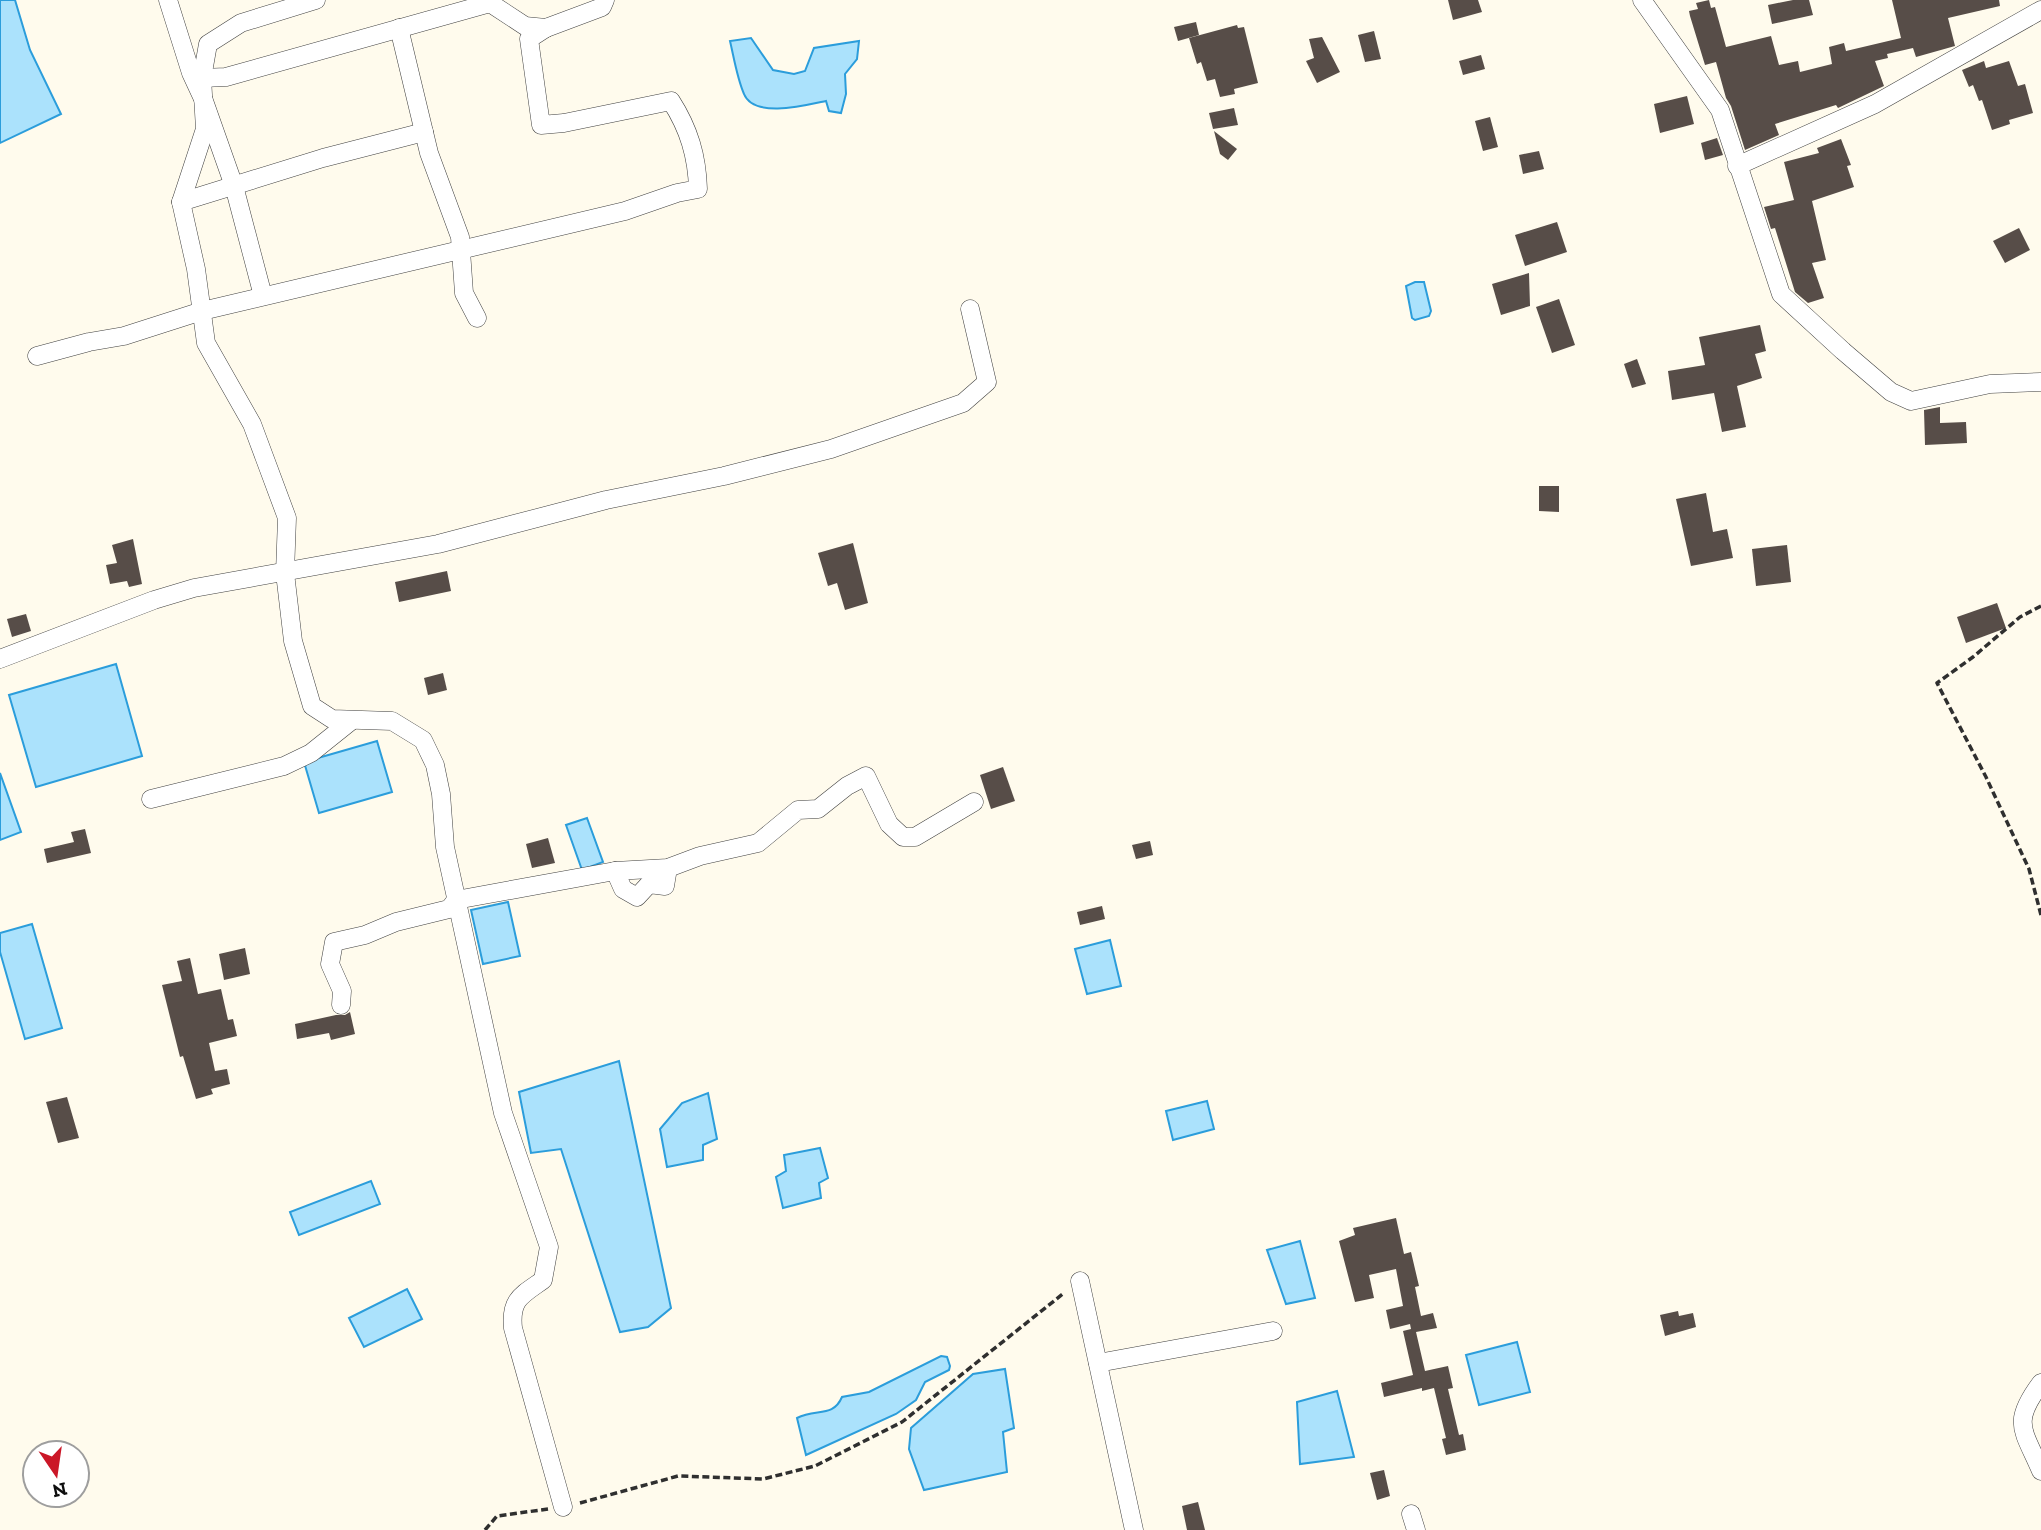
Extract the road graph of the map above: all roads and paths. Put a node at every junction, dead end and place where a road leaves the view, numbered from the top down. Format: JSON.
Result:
{"nodes":[{"id":1,"x":168,"y":0,"type":"edge"},
{"id":2,"x":316,"y":0,"type":"edge"},
{"id":3,"x":605,"y":0,"type":"edge"},
{"id":4,"x":1642,"y":0,"type":"edge"},
{"id":5,"x":2041,"y":10,"type":"edge"},
{"id":6,"x":399,"y":27,"type":"junction"},
{"id":7,"x":546,"y":28,"type":"junction"},
{"id":8,"x":202,"y":78,"type":"junction"},
{"id":9,"x":204,"y":101,"type":"junction"},
{"id":10,"x":424,"y":132,"type":"junction"},
{"id":11,"x":1737,"y":166,"type":"junction"},
{"id":12,"x":234,"y":186,"type":"junction"},
{"id":13,"x":181,"y":202,"type":"junction"},
{"id":14,"x":461,"y":248,"type":"junction"},
{"id":15,"x":263,"y":296,"type":"junction"},
{"id":16,"x":970,"y":309,"type":"dead end"},
{"id":17,"x":202,"y":311,"type":"junction"},
{"id":18,"x":477,"y":318,"type":"dead end"},
{"id":19,"x":37,"y":356,"type":"dead end"},
{"id":20,"x":2041,"y":382,"type":"edge"},
{"id":21,"x":285,"y":573,"type":"junction"},
{"id":22,"x":2041,"y":606,"type":"edge"},
{"id":23,"x":0,"y":659,"type":"edge"},
{"id":24,"x":351,"y":721,"type":"junction"},
{"id":25,"x":151,"y":799,"type":"dead end"},
{"id":26,"x":974,"y":802,"type":"dead end"},
{"id":27,"x":668,"y":869,"type":"junction"},
{"id":28,"x":615,"y":872,"type":"junction"},
{"id":29,"x":456,"y":900,"type":"junction"},
{"id":30,"x":2041,"y":915,"type":"edge"},
{"id":31,"x":341,"y":1005,"type":"dead end"},
{"id":32,"x":1080,"y":1281,"type":"joint"},
{"id":33,"x":1273,"y":1331,"type":"dead end"},
{"id":34,"x":1098,"y":1363,"type":"junction"},
{"id":35,"x":2041,"y":1383,"type":"edge"},
{"id":36,"x":2041,"y":1471,"type":"edge"},
{"id":37,"x":564,"y":1507,"type":"junction"},
{"id":38,"x":485,"y":1530,"type":"edge"},
{"id":39,"x":1134,"y":1530,"type":"edge"}],
"edges":[{"from":1,"to":9,"type":"street"},
{"from":2,"to":8,"type":"street"},
{"from":3,"to":7,"type":"street"},
{"from":4,"to":11,"type":"street"},
{"from":5,"to":11,"type":"street"},
{"from":6,"to":7,"type":"street"},
{"from":6,"to":8,"type":"street"},
{"from":6,"to":10,"type":"street"},
{"from":7,"to":14,"type":"street"},
{"from":8,"to":9,"type":"street"},
{"from":9,"to":12,"type":"street"},
{"from":9,"to":13,"type":"street"},
{"from":10,"to":12,"type":"street"},
{"from":10,"to":14,"type":"street"},
{"from":11,"to":20,"type":"street"},
{"from":12,"to":13,"type":"street"},
{"from":12,"to":15,"type":"street"},
{"from":13,"to":17,"type":"street"},
{"from":14,"to":15,"type":"street"},
{"from":14,"to":18,"type":"street"},
{"from":15,"to":17,"type":"street"},
{"from":16,"to":21,"type":"street"},
{"from":17,"to":19,"type":"street"},
{"from":17,"to":21,"type":"street"},
{"from":21,"to":23,"type":"street"},
{"from":21,"to":24,"type":"street"},
{"from":22,"to":30,"type":"path"},
{"from":24,"to":25,"type":"street"},
{"from":24,"to":29,"type":"street"},
{"from":26,"to":27,"type":"street"},
{"from":27,"to":28,"type":"street"},
{"from":27,"to":28,"type":"street"},
{"from":28,"to":29,"type":"street"},
{"from":29,"to":31,"type":"street"},
{"from":29,"to":37,"type":"street"},
{"from":32,"to":34,"type":"street"},
{"from":32,"to":37,"type":"path"},
{"from":33,"to":34,"type":"street"},
{"from":34,"to":39,"type":"street"},
{"from":35,"to":36,"type":"street"},
{"from":37,"to":38,"type":"path"}]}
